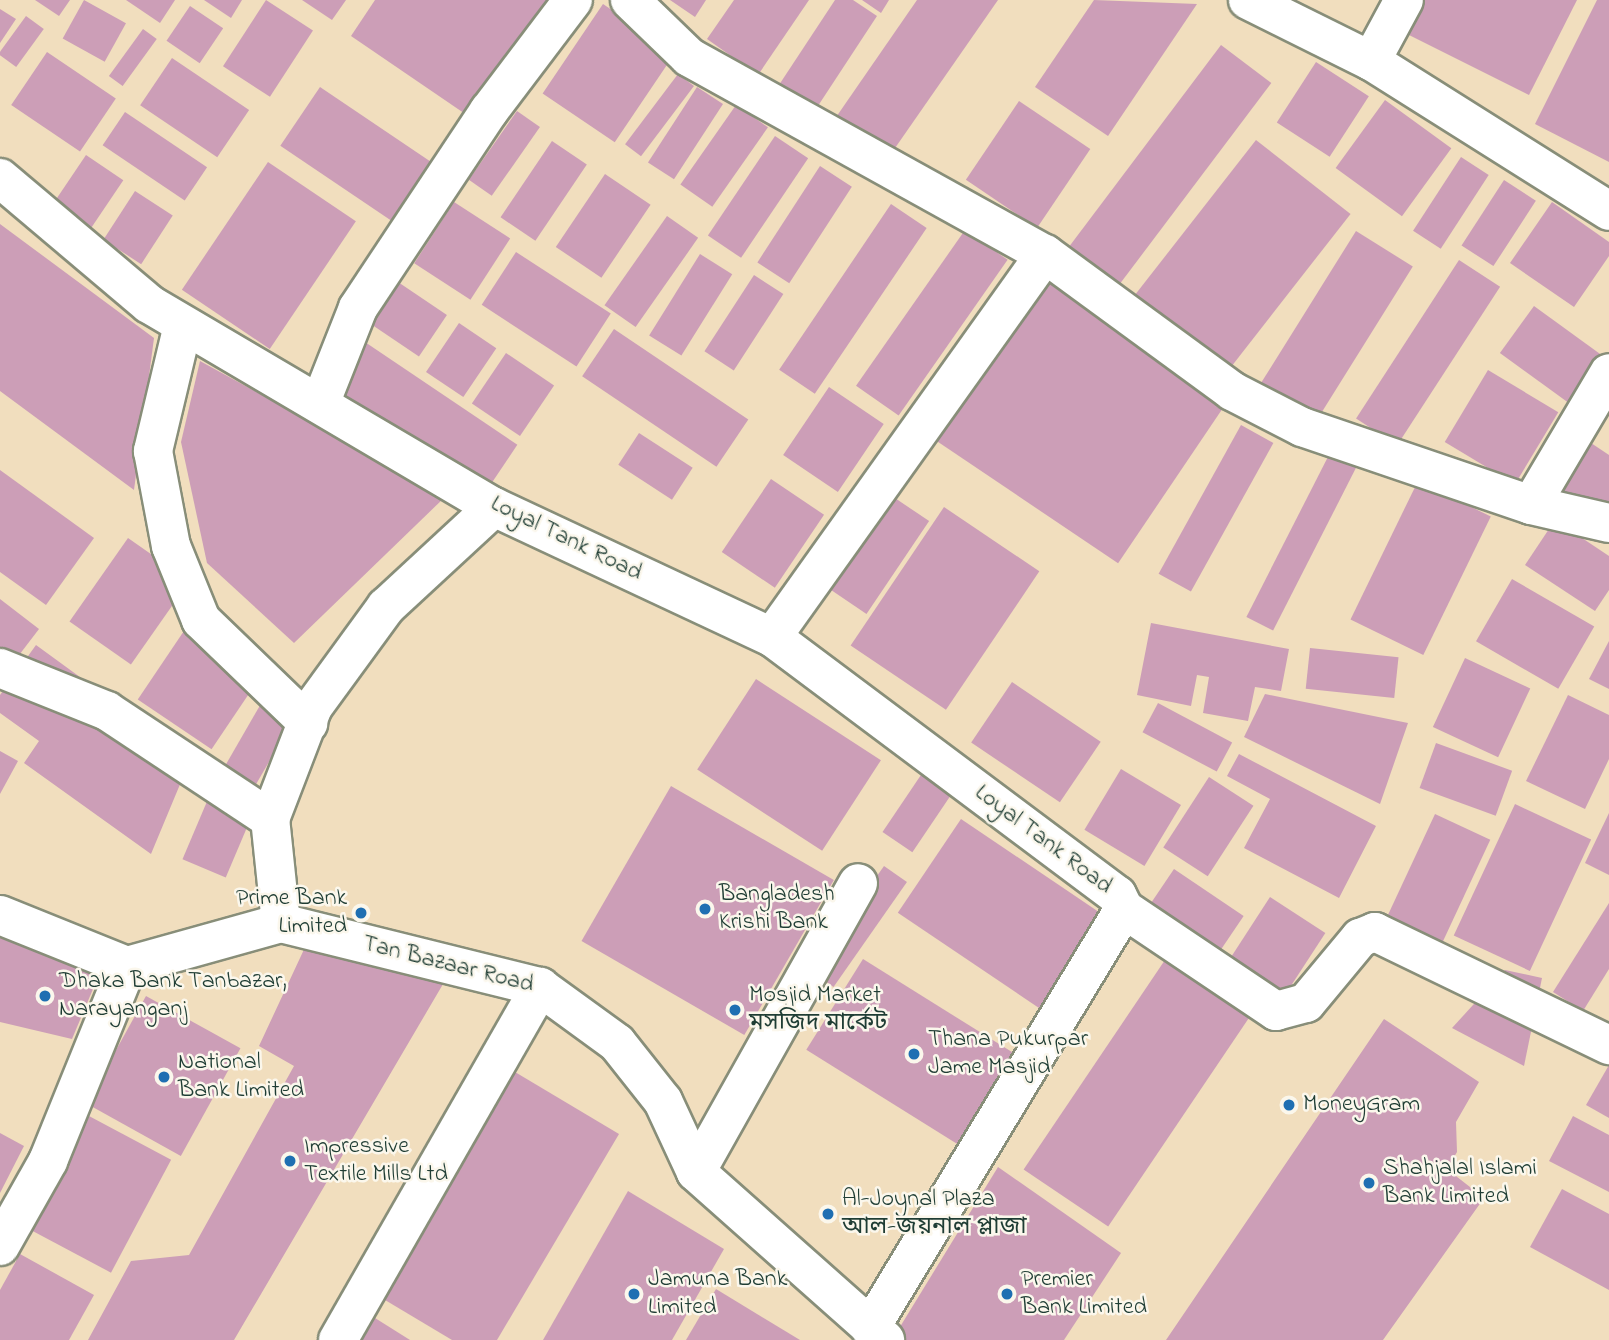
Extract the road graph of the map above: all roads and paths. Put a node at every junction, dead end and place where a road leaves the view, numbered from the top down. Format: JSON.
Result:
{"nodes":[{"id":1,"x":573,"y":0,"type":"edge"},
{"id":2,"x":630,"y":0,"type":"edge"},
{"id":3,"x":1248,"y":0,"type":"edge"},
{"id":4,"x":1404,"y":0,"type":"edge"},
{"id":5,"x":1371,"y":61,"type":"junction"},
{"id":6,"x":0,"y":178,"type":"edge"},
{"id":7,"x":1609,"y":211,"type":"edge"},
{"id":8,"x":1045,"y":254,"type":"junction"},
{"id":9,"x":183,"y":325,"type":"junction"},
{"id":10,"x":1609,"y":373,"type":"edge"},
{"id":11,"x":320,"y":404,"type":"junction"},
{"id":12,"x":1531,"y":505,"type":"junction"},
{"id":13,"x":494,"y":507,"type":"junction"},
{"id":14,"x":1609,"y":523,"type":"edge"},
{"id":15,"x":772,"y":637,"type":"junction"},
{"id":16,"x":0,"y":668,"type":"edge"},
{"id":17,"x":307,"y":723,"type":"junction"},
{"id":18,"x":270,"y":819,"type":"junction"},
{"id":19,"x":858,"y":883,"type":"dead end"},
{"id":20,"x":1124,"y":909,"type":"junction"},
{"id":21,"x":0,"y":915,"type":"edge"},
{"id":22,"x":281,"y":923,"type":"junction"},
{"id":23,"x":127,"y":965,"type":"junction"},
{"id":24,"x":540,"y":987,"type":"junction"},
{"id":25,"x":1609,"y":1045,"type":"edge"},
{"id":26,"x":696,"y":1172,"type":"junction"},
{"id":27,"x":0,"y":1246,"type":"edge"},
{"id":28,"x":877,"y":1334,"type":"edge"},
{"id":29,"x":338,"y":1340,"type":"edge"}],
"edges":[{"from":1,"to":11,"type":"street"},
{"from":2,"to":8,"type":"street"},
{"from":3,"to":5,"type":"street"},
{"from":4,"to":5,"type":"street"},
{"from":5,"to":7,"type":"street"},
{"from":6,"to":9,"type":"street","name":"Loyal Tank Road"},
{"from":8,"to":12,"type":"street"},
{"from":8,"to":15,"type":"street"},
{"from":9,"to":11,"type":"street","name":"Loyal Tank Road"},
{"from":9,"to":17,"type":"street"},
{"from":10,"to":12,"type":"street"},
{"from":11,"to":13,"type":"street","name":"Loyal Tank Road"},
{"from":12,"to":14,"type":"street"},
{"from":13,"to":15,"type":"street","name":"Loyal Tank Road"},
{"from":13,"to":17,"type":"street"},
{"from":15,"to":20,"type":"street","name":"Loyal Tank Road"},
{"from":16,"to":18,"type":"street"},
{"from":17,"to":18,"type":"street"},
{"from":18,"to":22,"type":"street"},
{"from":19,"to":26,"type":"street"},
{"from":20,"to":25,"type":"street","name":"Loyal Tank Road"},
{"from":20,"to":28,"type":"street","name":"Loyal Tank Road"},
{"from":21,"to":23,"type":"street"},
{"from":22,"to":23,"type":"street","name":"Tan Bazaar Road"},
{"from":22,"to":24,"type":"street","name":"Tan Bazaar Road"},
{"from":23,"to":27,"type":"street"},
{"from":24,"to":26,"type":"street","name":"Tan Bazaar Road"},
{"from":24,"to":29,"type":"street"},
{"from":26,"to":28,"type":"street","name":"Tan Bazaar Road"}]}
